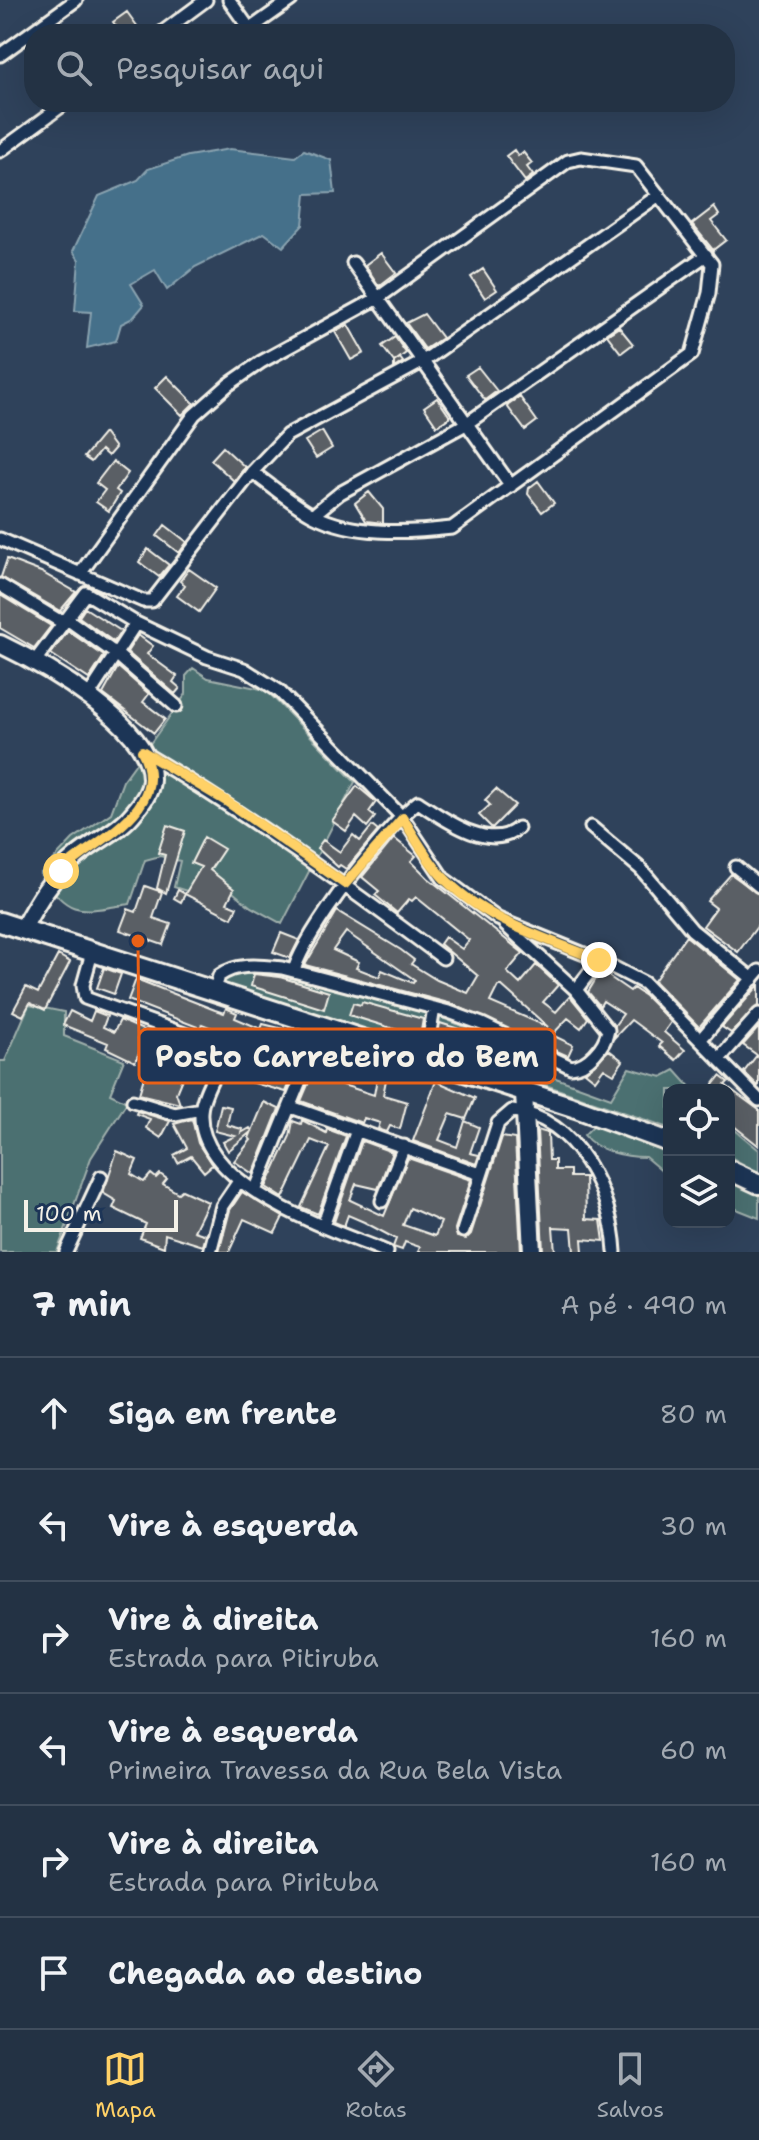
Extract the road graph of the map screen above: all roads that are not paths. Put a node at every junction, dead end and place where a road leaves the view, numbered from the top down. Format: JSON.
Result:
{"nodes":[{"id":1,"x":76,"y":0,"type":"edge"},
{"id":2,"x":206,"y":0,"type":"edge"},
{"id":3,"x":229,"y":0,"type":"edge"},
{"id":4,"x":291,"y":0,"type":"edge"},
{"id":5,"x":43,"y":24,"type":"edge"},
{"id":6,"x":174,"y":24,"type":"edge"},
{"id":7,"x":246,"y":24,"type":"edge"},
{"id":8,"x":262,"y":24,"type":"edge"},
{"id":9,"x":24,"y":38,"type":"edge"},
{"id":10,"x":0,"y":55,"type":"edge"},
{"id":11,"x":53,"y":112,"type":"edge"},
{"id":12,"x":0,"y":151,"type":"edge"},
{"id":13,"x":659,"y":195,"type":"junction"},
{"id":14,"x":706,"y":255,"type":"junction"},
{"id":15,"x":353,"y":263,"type":"dead end"},
{"id":16,"x":378,"y":298,"type":"junction"},
{"id":17,"x":422,"y":362,"type":"junction"},
{"id":18,"x":466,"y":424,"type":"junction"},
{"id":19,"x":252,"y":472,"type":"junction"},
{"id":20,"x":511,"y":486,"type":"junction"},
{"id":21,"x":313,"y":515,"type":"junction"},
{"id":22,"x":0,"y":539,"type":"edge"},
{"id":23,"x":80,"y":574,"type":"junction"},
{"id":24,"x":0,"y":585,"type":"edge"},
{"id":25,"x":67,"y":619,"type":"junction"},
{"id":26,"x":136,"y":623,"type":"junction"},
{"id":27,"x":0,"y":644,"type":"edge"},
{"id":28,"x":116,"y":654,"type":"junction"},
{"id":29,"x":35,"y":661,"type":"junction"},
{"id":30,"x":89,"y":695,"type":"junction"},
{"id":31,"x":176,"y":706,"type":"dead end"},
{"id":32,"x":142,"y":751,"type":"junction"},
{"id":33,"x":403,"y":818,"type":"junction"},
{"id":34,"x":591,"y":827,"type":"dead end"},
{"id":35,"x":518,"y":828,"type":"dead end"},
{"id":36,"x":736,"y":867,"type":"dead end"},
{"id":37,"x":345,"y":884,"type":"junction"},
{"id":38,"x":759,"y":886,"type":"edge"},
{"id":39,"x":498,"y":919,"type":"junction"},
{"id":40,"x":0,"y":922,"type":"edge"},
{"id":41,"x":22,"y":930,"type":"junction"},
{"id":42,"x":93,"y":949,"type":"junction"},
{"id":43,"x":443,"y":958,"type":"dead end"},
{"id":44,"x":599,"y":960,"type":"junction"},
{"id":45,"x":294,"y":970,"type":"junction"},
{"id":46,"x":756,"y":975,"type":"edge"},
{"id":47,"x":576,"y":990,"type":"junction"},
{"id":48,"x":214,"y":992,"type":"junction"},
{"id":49,"x":434,"y":1008,"type":"junction"},
{"id":50,"x":759,"y":1014,"type":"edge"},
{"id":51,"x":322,"y":1027,"type":"junction"},
{"id":52,"x":701,"y":1039,"type":"junction"},
{"id":53,"x":226,"y":1049,"type":"junction"},
{"id":54,"x":720,"y":1058,"type":"junction"},
{"id":55,"x":425,"y":1061,"type":"junction"},
{"id":56,"x":307,"y":1065,"type":"junction"},
{"id":57,"x":524,"y":1092,"type":"junction"},
{"id":58,"x":758,"y":1098,"type":"edge"},
{"id":59,"x":133,"y":1101,"type":"dead end"},
{"id":60,"x":291,"y":1107,"type":"junction"},
{"id":61,"x":201,"y":1109,"type":"junction"},
{"id":62,"x":524,"y":1112,"type":"junction"},
{"id":63,"x":357,"y":1130,"type":"junction"},
{"id":64,"x":663,"y":1140,"type":"edge"},
{"id":65,"x":404,"y":1146,"type":"junction"},
{"id":66,"x":735,"y":1173,"type":"edge"},
{"id":67,"x":480,"y":1174,"type":"junction"},
{"id":68,"x":101,"y":1177,"type":"dead end"},
{"id":69,"x":239,"y":1181,"type":"junction"},
{"id":70,"x":759,"y":1184,"type":"edge"},
{"id":71,"x":255,"y":1191,"type":"junction"},
{"id":72,"x":382,"y":1201,"type":"dead end"},
{"id":73,"x":323,"y":1226,"type":"junction"},
{"id":74,"x":463,"y":1231,"type":"dead end"},
{"id":75,"x":66,"y":1252,"type":"edge"},
{"id":76,"x":210,"y":1252,"type":"edge"},
{"id":77,"x":387,"y":1252,"type":"edge"},
{"id":78,"x":532,"y":1252,"type":"edge"},
{"id":79,"x":615,"y":1252,"type":"edge"}],
"edges":[{"from":1,"to":5,"type":"street"},
{"from":2,"to":6,"type":"street"},
{"from":3,"to":7,"type":"street"},
{"from":4,"to":8,"type":"street"},
{"from":9,"to":10,"type":"street"},
{"from":11,"to":12,"type":"street"},
{"from":13,"to":14,"type":"street"},
{"from":13,"to":16,"type":"street"},
{"from":13,"to":17,"type":"street"},
{"from":14,"to":18,"type":"street"},
{"from":14,"to":20,"type":"street"},
{"from":15,"to":16,"type":"street"},
{"from":16,"to":17,"type":"street"},
{"from":16,"to":23,"type":"street"},
{"from":17,"to":18,"type":"street"},
{"from":17,"to":19,"type":"street"},
{"from":18,"to":20,"type":"street"},
{"from":18,"to":21,"type":"street"},
{"from":19,"to":21,"type":"street"},
{"from":19,"to":23,"type":"street"},
{"from":20,"to":21,"type":"street"},
{"from":22,"to":23,"type":"street"},
{"from":24,"to":25,"type":"street"},
{"from":25,"to":26,"type":"street"},
{"from":25,"to":28,"type":"street"},
{"from":25,"to":29,"type":"street"},
{"from":26,"to":28,"type":"street"},
{"from":26,"to":33,"type":"street"},
{"from":27,"to":29,"type":"main road"},
{"from":28,"to":30,"type":"street"},
{"from":28,"to":31,"type":"street"},
{"from":29,"to":30,"type":"main road"},
{"from":30,"to":32,"type":"main road"},
{"from":32,"to":37,"type":"street"},
{"from":32,"to":41,"type":"main road"},
{"from":33,"to":35,"type":"street"},
{"from":33,"to":37,"type":"street"},
{"from":33,"to":39,"type":"street"},
{"from":34,"to":46,"type":"street"},
{"from":36,"to":38,"type":"street"},
{"from":37,"to":43,"type":"street"},
{"from":37,"to":45,"type":"street"},
{"from":39,"to":44,"type":"street"},
{"from":39,"to":47,"type":"street"},
{"from":40,"to":41,"type":"main road"},
{"from":41,"to":42,"type":"main road"},
{"from":42,"to":48,"type":"main road"},
{"from":42,"to":53,"type":"street"},
{"from":44,"to":47,"type":"street"},
{"from":44,"to":52,"type":"street"},
{"from":45,"to":48,"type":"street"},
{"from":45,"to":49,"type":"street"},
{"from":46,"to":52,"type":"street"},
{"from":47,"to":49,"type":"street"},
{"from":48,"to":51,"type":"main road"},
{"from":49,"to":55,"type":"street"},
{"from":50,"to":54,"type":"street"},
{"from":51,"to":55,"type":"main road"},
{"from":51,"to":56,"type":"street"},
{"from":52,"to":54,"type":"street"},
{"from":53,"to":56,"type":"street"},
{"from":53,"to":61,"type":"street"},
{"from":54,"to":58,"type":"street"},
{"from":55,"to":57,"type":"main road"},
{"from":56,"to":60,"type":"street"},
{"from":57,"to":62,"type":"main road"},
{"from":57,"to":64,"type":"main road"},
{"from":59,"to":61,"type":"street"},
{"from":60,"to":63,"type":"street"},
{"from":60,"to":71,"type":"street"},
{"from":61,"to":69,"type":"street"},
{"from":62,"to":67,"type":"street"},
{"from":62,"to":78,"type":"main road"},
{"from":62,"to":79,"type":"street"},
{"from":63,"to":65,"type":"street"},
{"from":63,"to":73,"type":"street"},
{"from":65,"to":67,"type":"street"},
{"from":65,"to":72,"type":"street"},
{"from":66,"to":70,"type":"main road"},
{"from":67,"to":74,"type":"street"},
{"from":68,"to":75,"type":"street"},
{"from":69,"to":71,"type":"street"},
{"from":69,"to":76,"type":"street"},
{"from":71,"to":73,"type":"street"},
{"from":73,"to":77,"type":"street"}]}
